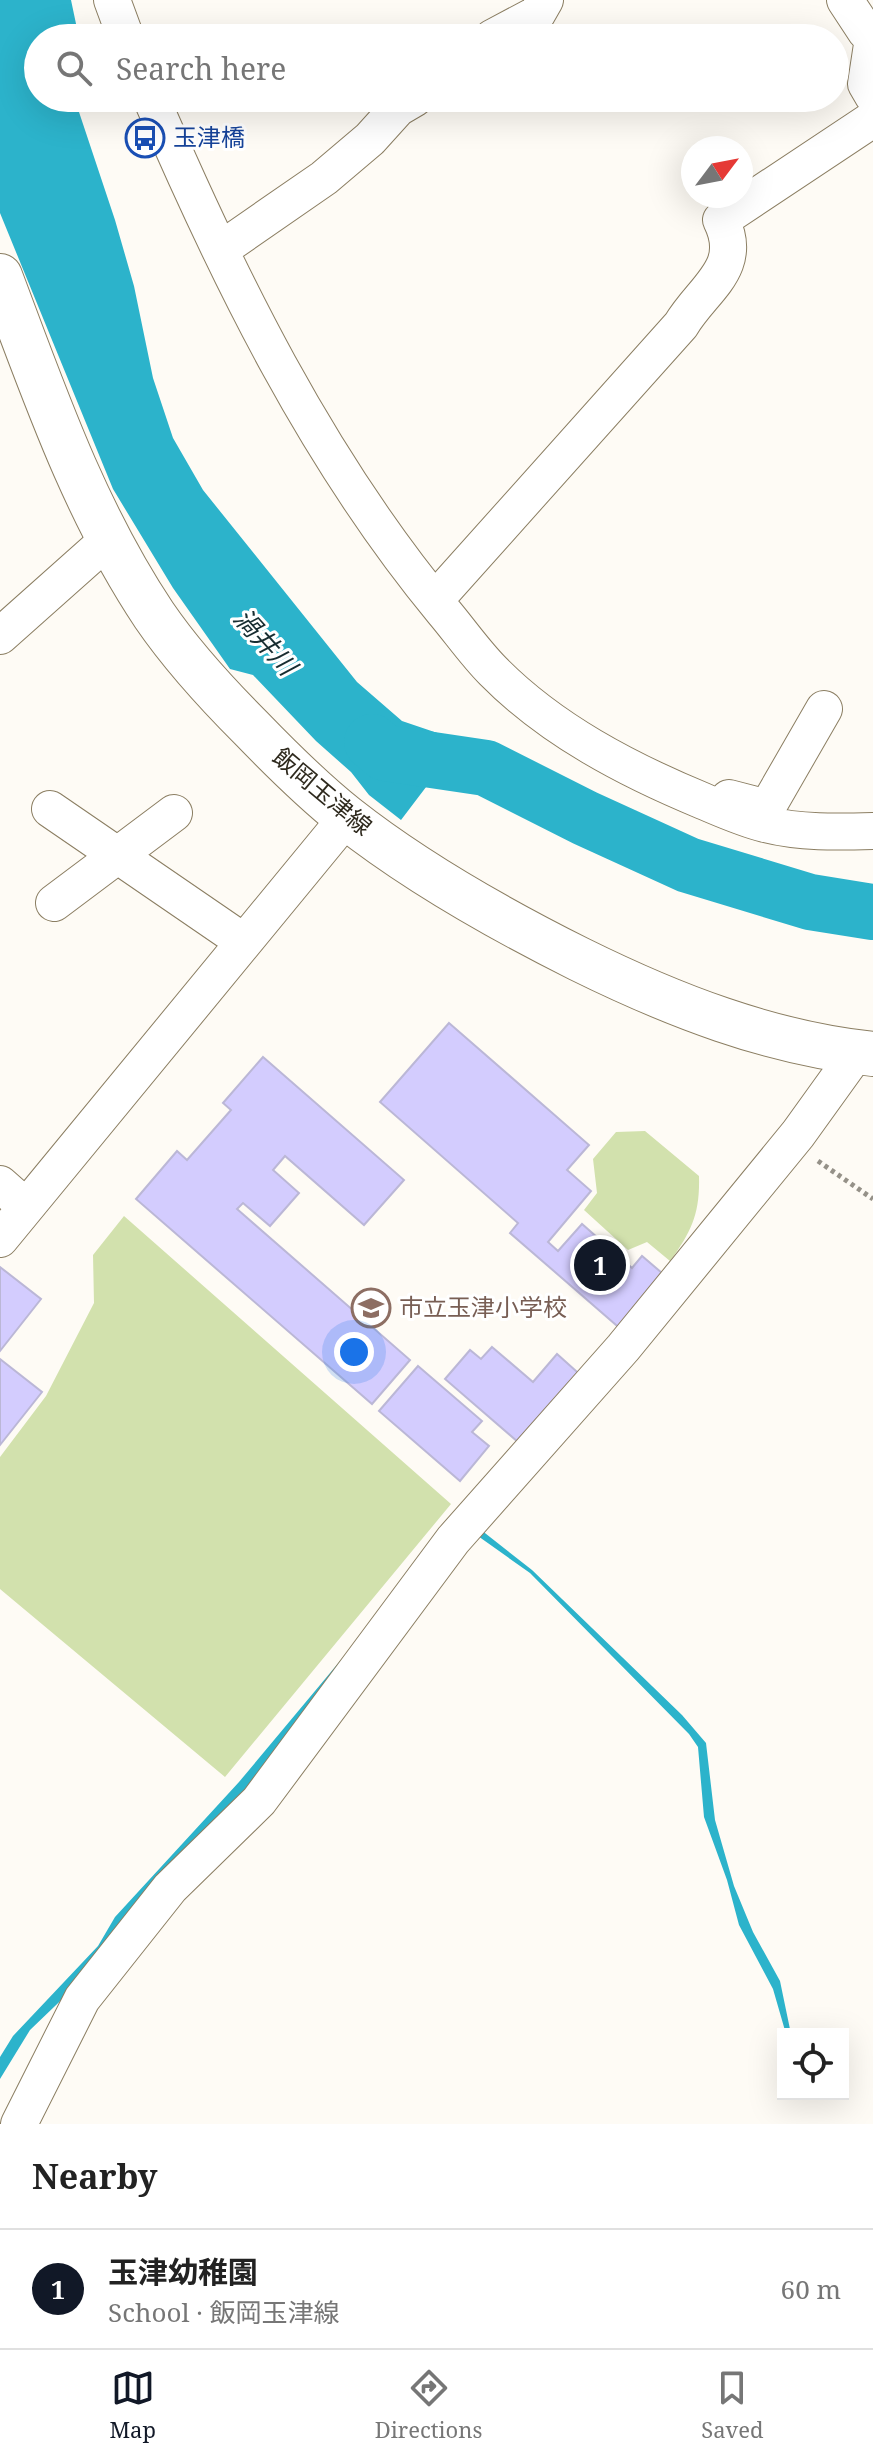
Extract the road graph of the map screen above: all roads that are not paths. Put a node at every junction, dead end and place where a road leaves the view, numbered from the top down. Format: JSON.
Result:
{"nodes":[{"id":1,"x":112,"y":0,"type":"edge"},
{"id":2,"x":545,"y":0,"type":"edge"},
{"id":3,"x":845,"y":0,"type":"edge"},
{"id":4,"x":121,"y":24,"type":"edge"},
{"id":5,"x":518,"y":24,"type":"edge"},
{"id":6,"x":873,"y":37,"type":"edge"},
{"id":7,"x":873,"y":96,"type":"edge"},
{"id":8,"x":157,"y":112,"type":"edge"},
{"id":9,"x":394,"y":112,"type":"edge"},
{"id":10,"x":873,"y":119,"type":"edge"},
{"id":11,"x":220,"y":250,"type":"junction"},
{"id":12,"x":0,"y":276,"type":"edge"},
{"id":13,"x":109,"y":539,"type":"junction"},
{"id":14,"x":435,"y":600,"type":"junction"},
{"id":15,"x":0,"y":636,"type":"edge"},
{"id":16,"x":824,"y":709,"type":"dead end"},
{"id":17,"x":712,"y":805,"type":"junction"},
{"id":18,"x":50,"y":809,"type":"dead end"},
{"id":19,"x":174,"y":813,"type":"dead end"},
{"id":20,"x":347,"y":817,"type":"junction"},
{"id":21,"x":873,"y":831,"type":"edge"},
{"id":22,"x":119,"y":857,"type":"junction"},
{"id":23,"x":54,"y":903,"type":"dead end"},
{"id":24,"x":244,"y":942,"type":"junction"},
{"id":25,"x":865,"y":1053,"type":"edge"},
{"id":26,"x":13,"y":1195,"type":"edge"},
{"id":27,"x":0,"y":1239,"type":"edge"},
{"id":28,"x":19,"y":2124,"type":"edge"}],
"edges":[{"from":1,"to":4,"type":"street"},
{"from":2,"to":5,"type":"street"},
{"from":3,"to":6,"type":"street"},
{"from":6,"to":7,"type":"street"},
{"from":8,"to":11,"type":"street"},
{"from":9,"to":11,"type":"street"},
{"from":10,"to":14,"type":"street"},
{"from":11,"to":14,"type":"street"},
{"from":12,"to":13,"type":"main road","name":"飯岡玉津線"},
{"from":13,"to":15,"type":"street"},
{"from":13,"to":20,"type":"main road","name":"飯岡玉津線"},
{"from":14,"to":17,"type":"street"},
{"from":16,"to":17,"type":"street"},
{"from":17,"to":21,"type":"street"},
{"from":18,"to":22,"type":"street"},
{"from":19,"to":22,"type":"street"},
{"from":20,"to":24,"type":"street"},
{"from":20,"to":25,"type":"main road","name":"飯岡玉津線"},
{"from":22,"to":23,"type":"street"},
{"from":22,"to":24,"type":"street"},
{"from":24,"to":26,"type":"street"},
{"from":25,"to":28,"type":"street"},
{"from":26,"to":27,"type":"street"}]}
